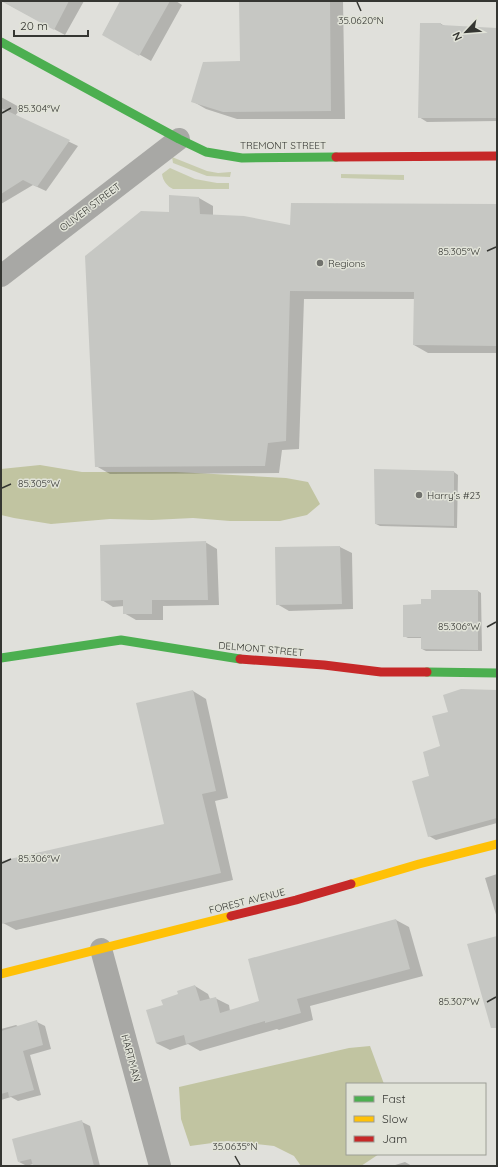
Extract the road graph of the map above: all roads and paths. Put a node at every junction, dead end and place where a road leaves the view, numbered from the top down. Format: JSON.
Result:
{"nodes":[{"id":1,"x":1,"y":42,"type":"edge"},
{"id":2,"x":179,"y":139,"type":"junction"},
{"id":3,"x":497,"y":156,"type":"edge"},
{"id":4,"x":1,"y":276,"type":"edge"},
{"id":5,"x":1,"y":658,"type":"edge"},
{"id":6,"x":497,"y":673,"type":"edge"},
{"id":7,"x":497,"y":844,"type":"edge"},
{"id":8,"x":101,"y":949,"type":"junction"},
{"id":9,"x":1,"y":974,"type":"edge"},
{"id":10,"x":160,"y":1166,"type":"edge"}],
"edges":[{"from":1,"to":2,"type":"street","name":"TREMONT STREET"},
{"from":2,"to":3,"type":"street","name":"TREMONT STREET"},
{"from":2,"to":4,"type":"street","name":"OLIVER STREET"},
{"from":5,"to":6,"type":"street","name":"DELMONT STREET"},
{"from":7,"to":8,"type":"street","name":"FOREST AVENUE"},
{"from":8,"to":9,"type":"street","name":"FOREST AVENUE"},
{"from":8,"to":10,"type":"street","name":"HARTMAN"}]}
